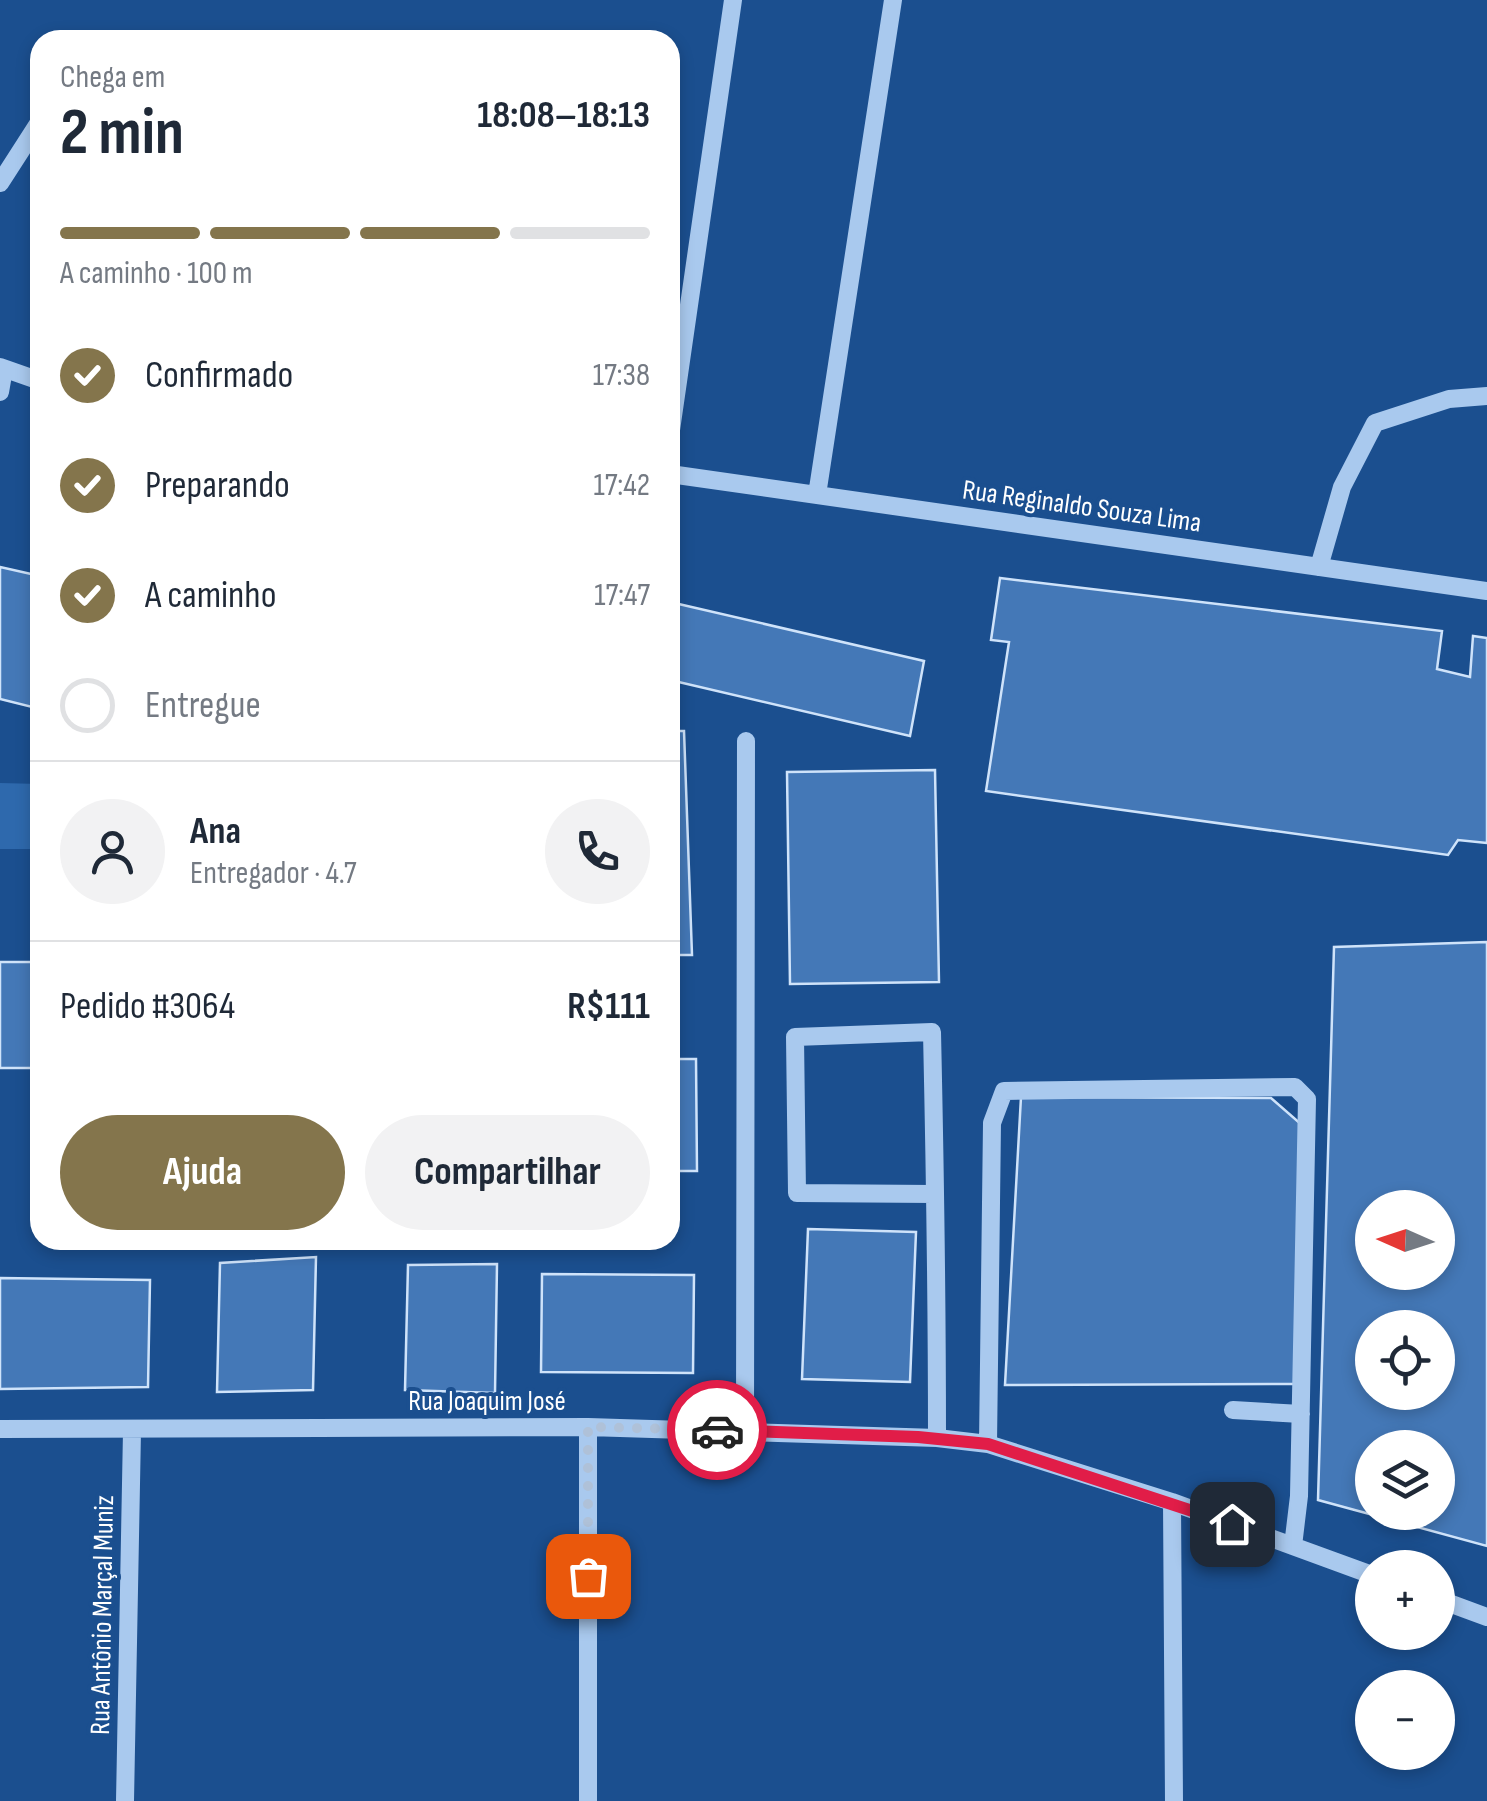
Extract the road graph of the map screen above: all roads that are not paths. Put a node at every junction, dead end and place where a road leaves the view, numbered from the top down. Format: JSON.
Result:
{"nodes":[{"id":1,"x":734,"y":0,"type":"edge"},
{"id":2,"x":893,"y":0,"type":"edge"},
{"id":3,"x":30,"y":136,"type":"edge"},
{"id":4,"x":0,"y":182,"type":"edge"},
{"id":5,"x":2,"y":368,"type":"edge"},
{"id":6,"x":680,"y":369,"type":"edge"},
{"id":7,"x":30,"y":378,"type":"edge"},
{"id":8,"x":0,"y":392,"type":"edge"},
{"id":9,"x":1487,"y":396,"type":"edge"},
{"id":10,"x":680,"y":475,"type":"edge"},
{"id":11,"x":817,"y":494,"type":"junction"},
{"id":12,"x":1319,"y":567,"type":"junction"},
{"id":13,"x":1487,"y":592,"type":"edge"},
{"id":14,"x":746,"y":741,"type":"dead end"},
{"id":15,"x":934,"y":1194,"type":"junction"},
{"id":16,"x":1232,"y":1410,"type":"dead end"},
{"id":17,"x":1301,"y":1414,"type":"junction"},
{"id":18,"x":588,"y":1427,"type":"junction"},
{"id":19,"x":0,"y":1429,"type":"edge"},
{"id":20,"x":132,"y":1430,"type":"junction"},
{"id":21,"x":746,"y":1431,"type":"junction"},
{"id":22,"x":937,"y":1438,"type":"junction"},
{"id":23,"x":988,"y":1444,"type":"junction"},
{"id":24,"x":1172,"y":1502,"type":"junction"},
{"id":25,"x":1293,"y":1546,"type":"junction"},
{"id":26,"x":1355,"y":1569,"type":"edge"},
{"id":27,"x":1455,"y":1605,"type":"edge"},
{"id":28,"x":1487,"y":1617,"type":"edge"},
{"id":29,"x":125,"y":1801,"type":"edge"},
{"id":30,"x":588,"y":1801,"type":"edge"},
{"id":31,"x":1174,"y":1801,"type":"edge"}],
"edges":[{"from":1,"to":6,"type":"street"},
{"from":2,"to":11,"type":"street"},
{"from":3,"to":4,"type":"street"},
{"from":5,"to":7,"type":"street"},
{"from":5,"to":8,"type":"street"},
{"from":9,"to":12,"type":"street"},
{"from":10,"to":11,"type":"street","name":"Rua Reginaldo Souza Lima"},
{"from":11,"to":12,"type":"street","name":"Rua Reginaldo Souza Lima"},
{"from":12,"to":13,"type":"street","name":"Rua Reginaldo Souza Lima"},
{"from":14,"to":21,"type":"street"},
{"from":15,"to":15,"type":"street"},
{"from":15,"to":22,"type":"street"},
{"from":16,"to":17,"type":"street"},
{"from":17,"to":23,"type":"street"},
{"from":17,"to":25,"type":"street"},
{"from":18,"to":20,"type":"street","name":"Rua Joaquim José"},
{"from":18,"to":21,"type":"street","name":"Rua Joaquim José"},
{"from":18,"to":30,"type":"street"},
{"from":19,"to":20,"type":"street","name":"Rua Joaquim José"},
{"from":20,"to":29,"type":"street","name":"Rua Antônio Marçal Muniz"},
{"from":21,"to":22,"type":"street","name":"Rua Joaquim José"},
{"from":22,"to":23,"type":"street","name":"Rua Joaquim José"},
{"from":23,"to":24,"type":"street","name":"Rua Joaquim José"},
{"from":24,"to":25,"type":"street","name":"Rua Joaquim José"},
{"from":24,"to":31,"type":"street"},
{"from":25,"to":26,"type":"street","name":"Rua Joaquim José"},
{"from":27,"to":28,"type":"street"}]}
